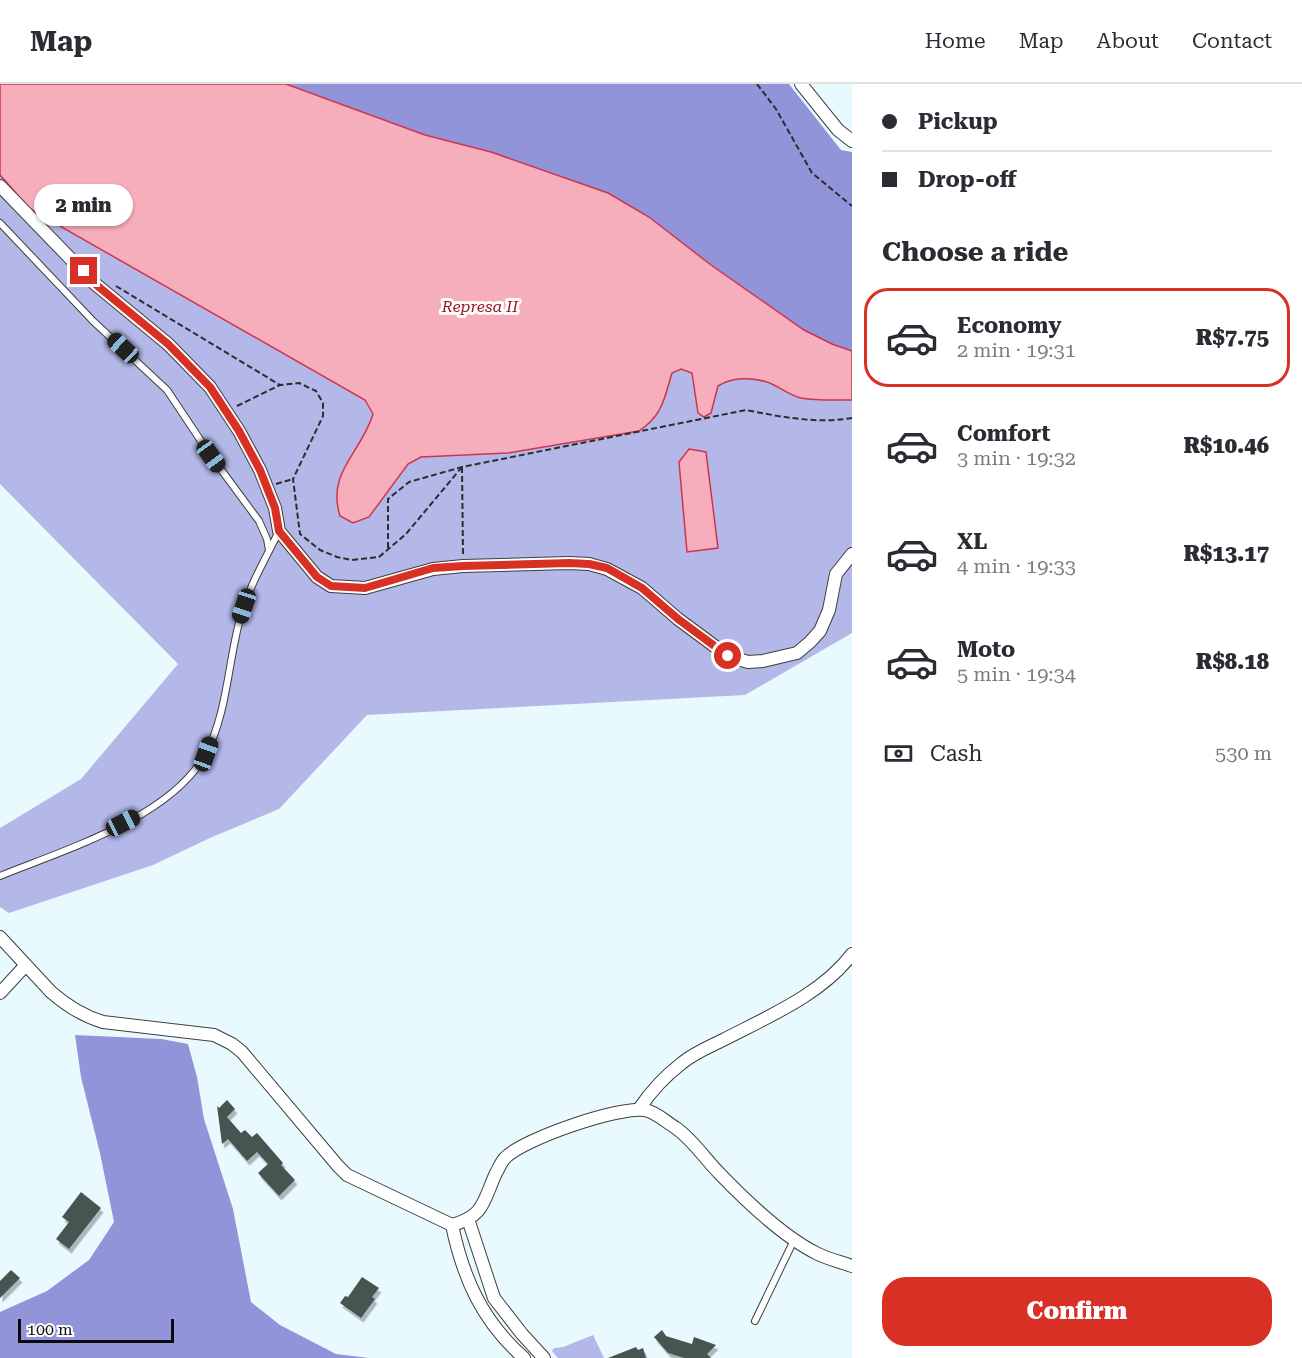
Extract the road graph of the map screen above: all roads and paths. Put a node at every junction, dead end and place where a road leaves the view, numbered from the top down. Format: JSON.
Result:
{"nodes":[{"id":1,"x":757,"y":84,"type":"edge"},
{"id":2,"x":801,"y":84,"type":"edge"},
{"id":3,"x":852,"y":141,"type":"edge"},
{"id":4,"x":0,"y":186,"type":"edge"},
{"id":5,"x":852,"y":206,"type":"edge"},
{"id":6,"x":0,"y":223,"type":"edge"},
{"id":7,"x":112,"y":283,"type":"dead end"},
{"id":8,"x":280,"y":385,"type":"junction"},
{"id":9,"x":226,"y":411,"type":"junction"},
{"id":10,"x":852,"y":418,"type":"edge"},
{"id":11,"x":462,"y":467,"type":"junction"},
{"id":12,"x":293,"y":479,"type":"junction"},
{"id":13,"x":267,"y":486,"type":"junction"},
{"id":14,"x":279,"y":531,"type":"junction"},
{"id":15,"x":388,"y":548,"type":"junction"},
{"id":16,"x":269,"y":550,"type":"junction"},
{"id":17,"x":852,"y":554,"type":"edge"},
{"id":18,"x":463,"y":566,"type":"junction"},
{"id":19,"x":0,"y":876,"type":"edge"},
{"id":20,"x":0,"y":937,"type":"edge"},
{"id":21,"x":852,"y":954,"type":"edge"},
{"id":22,"x":25,"y":966,"type":"junction"},
{"id":23,"x":0,"y":993,"type":"edge"},
{"id":24,"x":639,"y":1109,"type":"junction"},
{"id":25,"x":468,"y":1220,"type":"junction"},
{"id":26,"x":452,"y":1225,"type":"junction"},
{"id":27,"x":794,"y":1240,"type":"junction"},
{"id":28,"x":852,"y":1266,"type":"edge"},
{"id":29,"x":494,"y":1298,"type":"junction"},
{"id":30,"x":478,"y":1304,"type":"junction"},
{"id":31,"x":755,"y":1321,"type":"dead end"},
{"id":32,"x":522,"y":1334,"type":"junction"},
{"id":33,"x":510,"y":1344,"type":"junction"},
{"id":34,"x":523,"y":1357,"type":"edge"},
{"id":35,"x":544,"y":1358,"type":"edge"}],
"edges":[{"from":1,"to":5,"type":"path"},
{"from":2,"to":3,"type":"street"},
{"from":4,"to":9,"type":"street"},
{"from":6,"to":16,"type":"lane"},
{"from":7,"to":8,"type":"path"},
{"from":8,"to":9,"type":"path"},
{"from":8,"to":12,"type":"path"},
{"from":9,"to":13,"type":"street"},
{"from":10,"to":11,"type":"path"},
{"from":11,"to":15,"type":"path"},
{"from":11,"to":15,"type":"path"},
{"from":11,"to":18,"type":"path"},
{"from":12,"to":13,"type":"path"},
{"from":12,"to":15,"type":"path"},
{"from":13,"to":14,"type":"street"},
{"from":14,"to":16,"type":"lane"},
{"from":14,"to":18,"type":"street"},
{"from":16,"to":19,"type":"lane"},
{"from":17,"to":18,"type":"street"},
{"from":20,"to":22,"type":"street"},
{"from":21,"to":24,"type":"street"},
{"from":22,"to":23,"type":"street"},
{"from":22,"to":26,"type":"street"},
{"from":24,"to":25,"type":"street"},
{"from":24,"to":27,"type":"street"},
{"from":25,"to":26,"type":"street"},
{"from":25,"to":29,"type":"street"},
{"from":26,"to":30,"type":"street"},
{"from":27,"to":28,"type":"street"},
{"from":27,"to":31,"type":"lane"},
{"from":29,"to":30,"type":"street"},
{"from":29,"to":32,"type":"street"},
{"from":30,"to":33,"type":"street"},
{"from":32,"to":33,"type":"street"},
{"from":32,"to":35,"type":"street"},
{"from":33,"to":34,"type":"street"}]}
